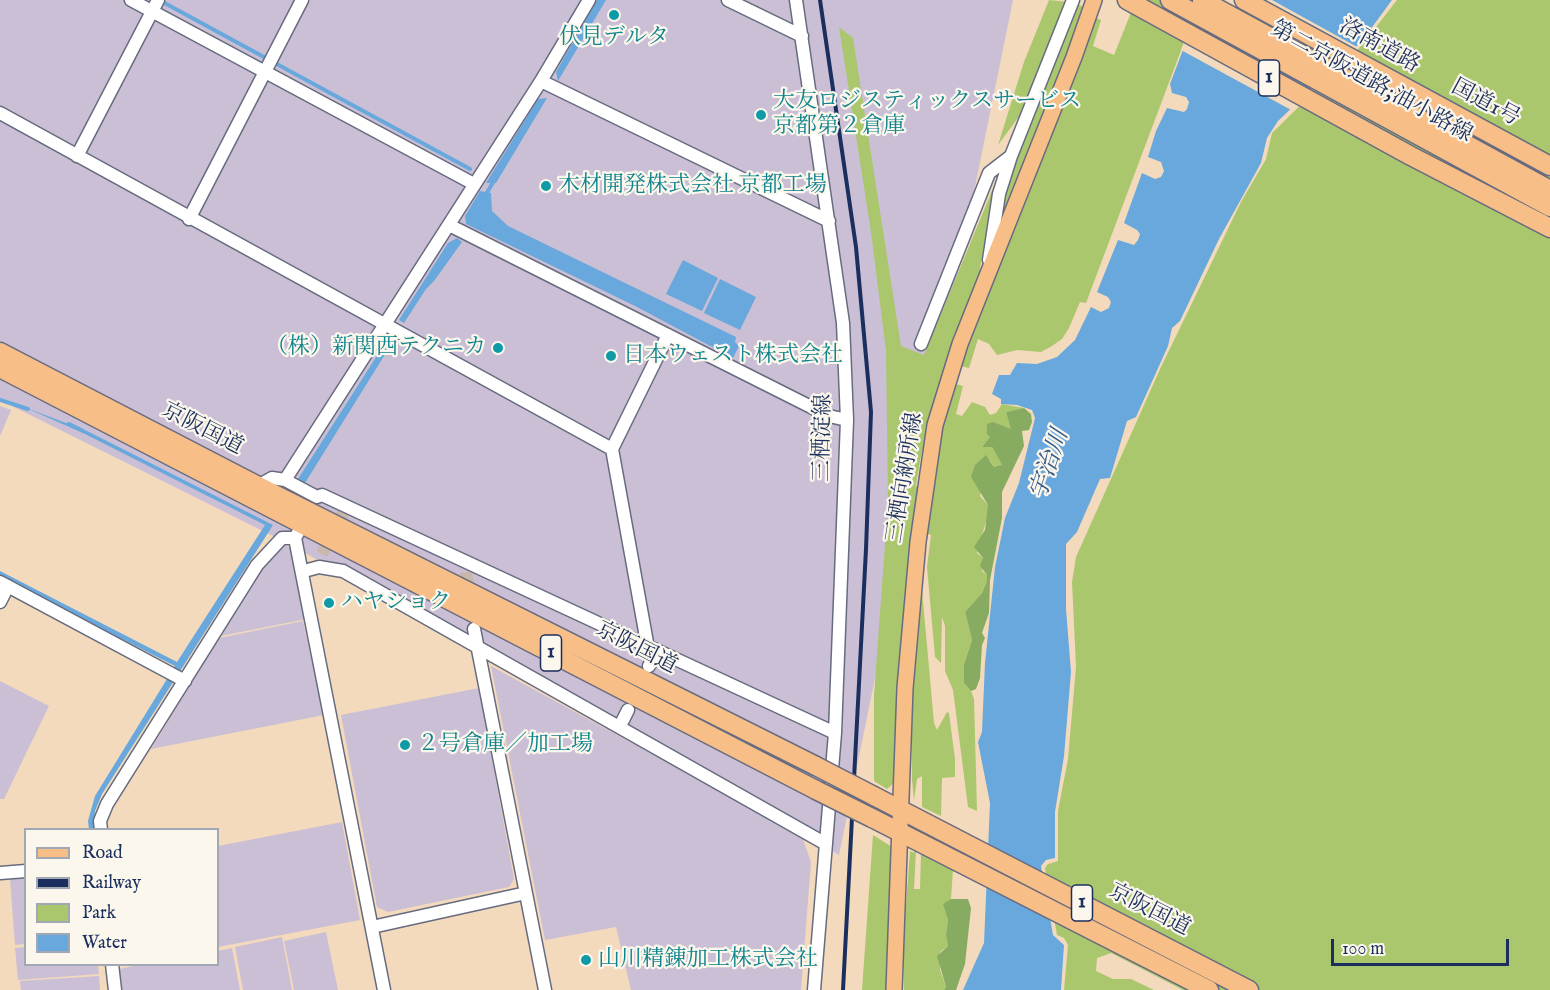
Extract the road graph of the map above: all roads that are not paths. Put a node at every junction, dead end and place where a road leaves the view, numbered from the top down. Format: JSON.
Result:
{"nodes":[{"id":1,"x":131,"y":0,"type":"edge"},
{"id":2,"x":158,"y":0,"type":"edge"},
{"id":3,"x":302,"y":0,"type":"edge"},
{"id":4,"x":589,"y":0,"type":"edge"},
{"id":5,"x":728,"y":0,"type":"edge"},
{"id":6,"x":796,"y":0,"type":"edge"},
{"id":7,"x":1073,"y":0,"type":"edge"},
{"id":8,"x":1094,"y":0,"type":"edge"},
{"id":9,"x":1128,"y":0,"type":"edge"},
{"id":10,"x":1170,"y":0,"type":"edge"},
{"id":11,"x":1203,"y":0,"type":"edge"},
{"id":12,"x":1244,"y":0,"type":"edge"},
{"id":13,"x":152,"y":12,"type":"junction"},
{"id":14,"x":802,"y":36,"type":"junction"},
{"id":15,"x":265,"y":72,"type":"junction"},
{"id":16,"x":548,"y":84,"type":"junction"},
{"id":17,"x":1428,"y":101,"type":"joint"},
{"id":18,"x":0,"y":113,"type":"edge"},
{"id":19,"x":77,"y":156,"type":"junction"},
{"id":20,"x":1011,"y":156,"type":"junction"},
{"id":21,"x":1550,"y":166,"type":"edge"},
{"id":22,"x":474,"y":184,"type":"junction"},
{"id":23,"x":1550,"y":190,"type":"edge"},
{"id":24,"x":1550,"y":207,"type":"edge"},
{"id":25,"x":189,"y":219,"type":"junction"},
{"id":26,"x":830,"y":221,"type":"junction"},
{"id":27,"x":1550,"y":228,"type":"edge"},
{"id":28,"x":458,"y":229,"type":"junction"},
{"id":29,"x":988,"y":270,"type":"junction"},
{"id":30,"x":385,"y":326,"type":"junction"},
{"id":31,"x":668,"y":335,"type":"junction"},
{"id":32,"x":921,"y":344,"type":"dead end"},
{"id":33,"x":0,"y":352,"type":"edge"},
{"id":34,"x":0,"y":368,"type":"edge"},
{"id":35,"x":847,"y":420,"type":"junction"},
{"id":36,"x":612,"y":449,"type":"junction"},
{"id":37,"x":285,"y":480,"type":"junction"},
{"id":38,"x":261,"y":493,"type":"junction"},
{"id":39,"x":306,"y":518,"type":"junction"},
{"id":40,"x":322,"y":554,"type":"tunnel mouth"},
{"id":41,"x":319,"y":567,"type":"junction"},
{"id":42,"x":304,"y":571,"type":"junction"},
{"id":43,"x":4,"y":584,"type":"edge"},
{"id":44,"x":0,"y":602,"type":"edge"},
{"id":45,"x":474,"y":629,"type":"tunnel mouth"},
{"id":46,"x":476,"y":645,"type":"junction"},
{"id":47,"x":652,"y":650,"type":"junction"},
{"id":48,"x":650,"y":666,"type":"dead end"},
{"id":49,"x":178,"y":677,"type":"junction"},
{"id":50,"x":628,"y":710,"type":"dead end"},
{"id":51,"x":620,"y":726,"type":"junction"},
{"id":52,"x":835,"y":733,"type":"junction"},
{"id":53,"x":907,"y":813,"type":"junction"},
{"id":54,"x":101,"y":828,"type":"edge"},
{"id":55,"x":905,"y":835,"type":"junction"},
{"id":56,"x":826,"y":844,"type":"junction"},
{"id":57,"x":24,"y":871,"type":"edge"},
{"id":58,"x":0,"y":873,"type":"edge"},
{"id":59,"x":526,"y":893,"type":"junction"},
{"id":60,"x":372,"y":927,"type":"junction"},
{"id":61,"x":112,"y":966,"type":"edge"},
{"id":62,"x":115,"y":990,"type":"edge"},
{"id":63,"x":384,"y":990,"type":"edge"},
{"id":64,"x":545,"y":990,"type":"edge"},
{"id":65,"x":814,"y":990,"type":"edge"},
{"id":66,"x":894,"y":990,"type":"edge"},
{"id":67,"x":1209,"y":990,"type":"edge"},
{"id":68,"x":1249,"y":990,"type":"edge"}],
"edges":[{"from":1,"to":13,"type":"street"},
{"from":2,"to":13,"type":"street"},
{"from":3,"to":15,"type":"street"},
{"from":4,"to":16,"type":"street"},
{"from":5,"to":14,"type":"street"},
{"from":6,"to":14,"type":"street","name":"三栖淀線"},
{"from":7,"to":20,"type":"street"},
{"from":8,"to":29,"type":"main road","name":"三栖向納所線"},
{"from":9,"to":27,"type":"highway","number":"1"},
{"from":10,"to":24,"type":"highway","name":"第二京阪道路;油小路線","number":"1"},
{"from":11,"to":23,"type":"highway","name":"第二京阪道路;油小路線","number":"1"},
{"from":12,"to":17,"type":"highway","name":"洛南道路"},
{"from":13,"to":15,"type":"street"},
{"from":13,"to":19,"type":"street"},
{"from":14,"to":26,"type":"street","name":"三栖淀線"},
{"from":15,"to":22,"type":"street"},
{"from":15,"to":25,"type":"street"},
{"from":16,"to":22,"type":"street"},
{"from":16,"to":26,"type":"street"},
{"from":17,"to":21,"type":"highway","name":"国道1号"},
{"from":18,"to":19,"type":"street"},
{"from":19,"to":25,"type":"street"},
{"from":20,"to":29,"type":"street"},
{"from":20,"to":32,"type":"street"},
{"from":22,"to":28,"type":"street"},
{"from":25,"to":30,"type":"street"},
{"from":26,"to":35,"type":"street","name":"三栖淀線"},
{"from":28,"to":30,"type":"street"},
{"from":28,"to":31,"type":"street"},
{"from":29,"to":53,"type":"main road","name":"三栖向納所線"},
{"from":30,"to":36,"type":"street"},
{"from":30,"to":37,"type":"street"},
{"from":31,"to":35,"type":"street"},
{"from":31,"to":36,"type":"street"},
{"from":33,"to":38,"type":"highway","name":"京阪国道","number":"1"},
{"from":34,"to":38,"type":"highway","name":"京阪国道","number":"1"},
{"from":35,"to":52,"type":"street","name":"三栖淀線"},
{"from":36,"to":47,"type":"street"},
{"from":37,"to":38,"type":"street"},
{"from":37,"to":39,"type":"street"},
{"from":38,"to":39,"type":"highway","name":"京阪国道","number":"1"},
{"from":39,"to":42,"type":"street"},
{"from":39,"to":47,"type":"street"},
{"from":39,"to":49,"type":"street"},
{"from":39,"to":53,"type":"highway","name":"京阪国道","number":"1","bridge":true},
{"from":39,"to":55,"type":"highway","name":"京阪国道","number":"1","bridge":true},
{"from":40,"to":41,"type":"street"},
{"from":41,"to":42,"type":"street"},
{"from":41,"to":46,"type":"street"},
{"from":42,"to":60,"type":"street"},
{"from":43,"to":44,"type":"street"},
{"from":43,"to":49,"type":"street"},
{"from":45,"to":46,"type":"street"},
{"from":46,"to":51,"type":"street"},
{"from":46,"to":59,"type":"street"},
{"from":47,"to":48,"type":"street"},
{"from":47,"to":52,"type":"street"},
{"from":49,"to":54,"type":"street"},
{"from":50,"to":51,"type":"street"},
{"from":51,"to":56,"type":"street"},
{"from":52,"to":56,"type":"street","name":"三栖淀線"},
{"from":53,"to":55,"type":"main road","name":"三栖向納所線"},
{"from":53,"to":68,"type":"highway","name":"京阪国道","number":"1"},
{"from":55,"to":66,"type":"main road","name":"三栖向納所線"},
{"from":55,"to":67,"type":"highway","name":"京阪国道","number":"1"},
{"from":56,"to":65,"type":"street","name":"三栖淀線"},
{"from":57,"to":58,"type":"street"},
{"from":59,"to":60,"type":"street"},
{"from":59,"to":64,"type":"street"},
{"from":60,"to":63,"type":"street"},
{"from":61,"to":62,"type":"street"}]}
